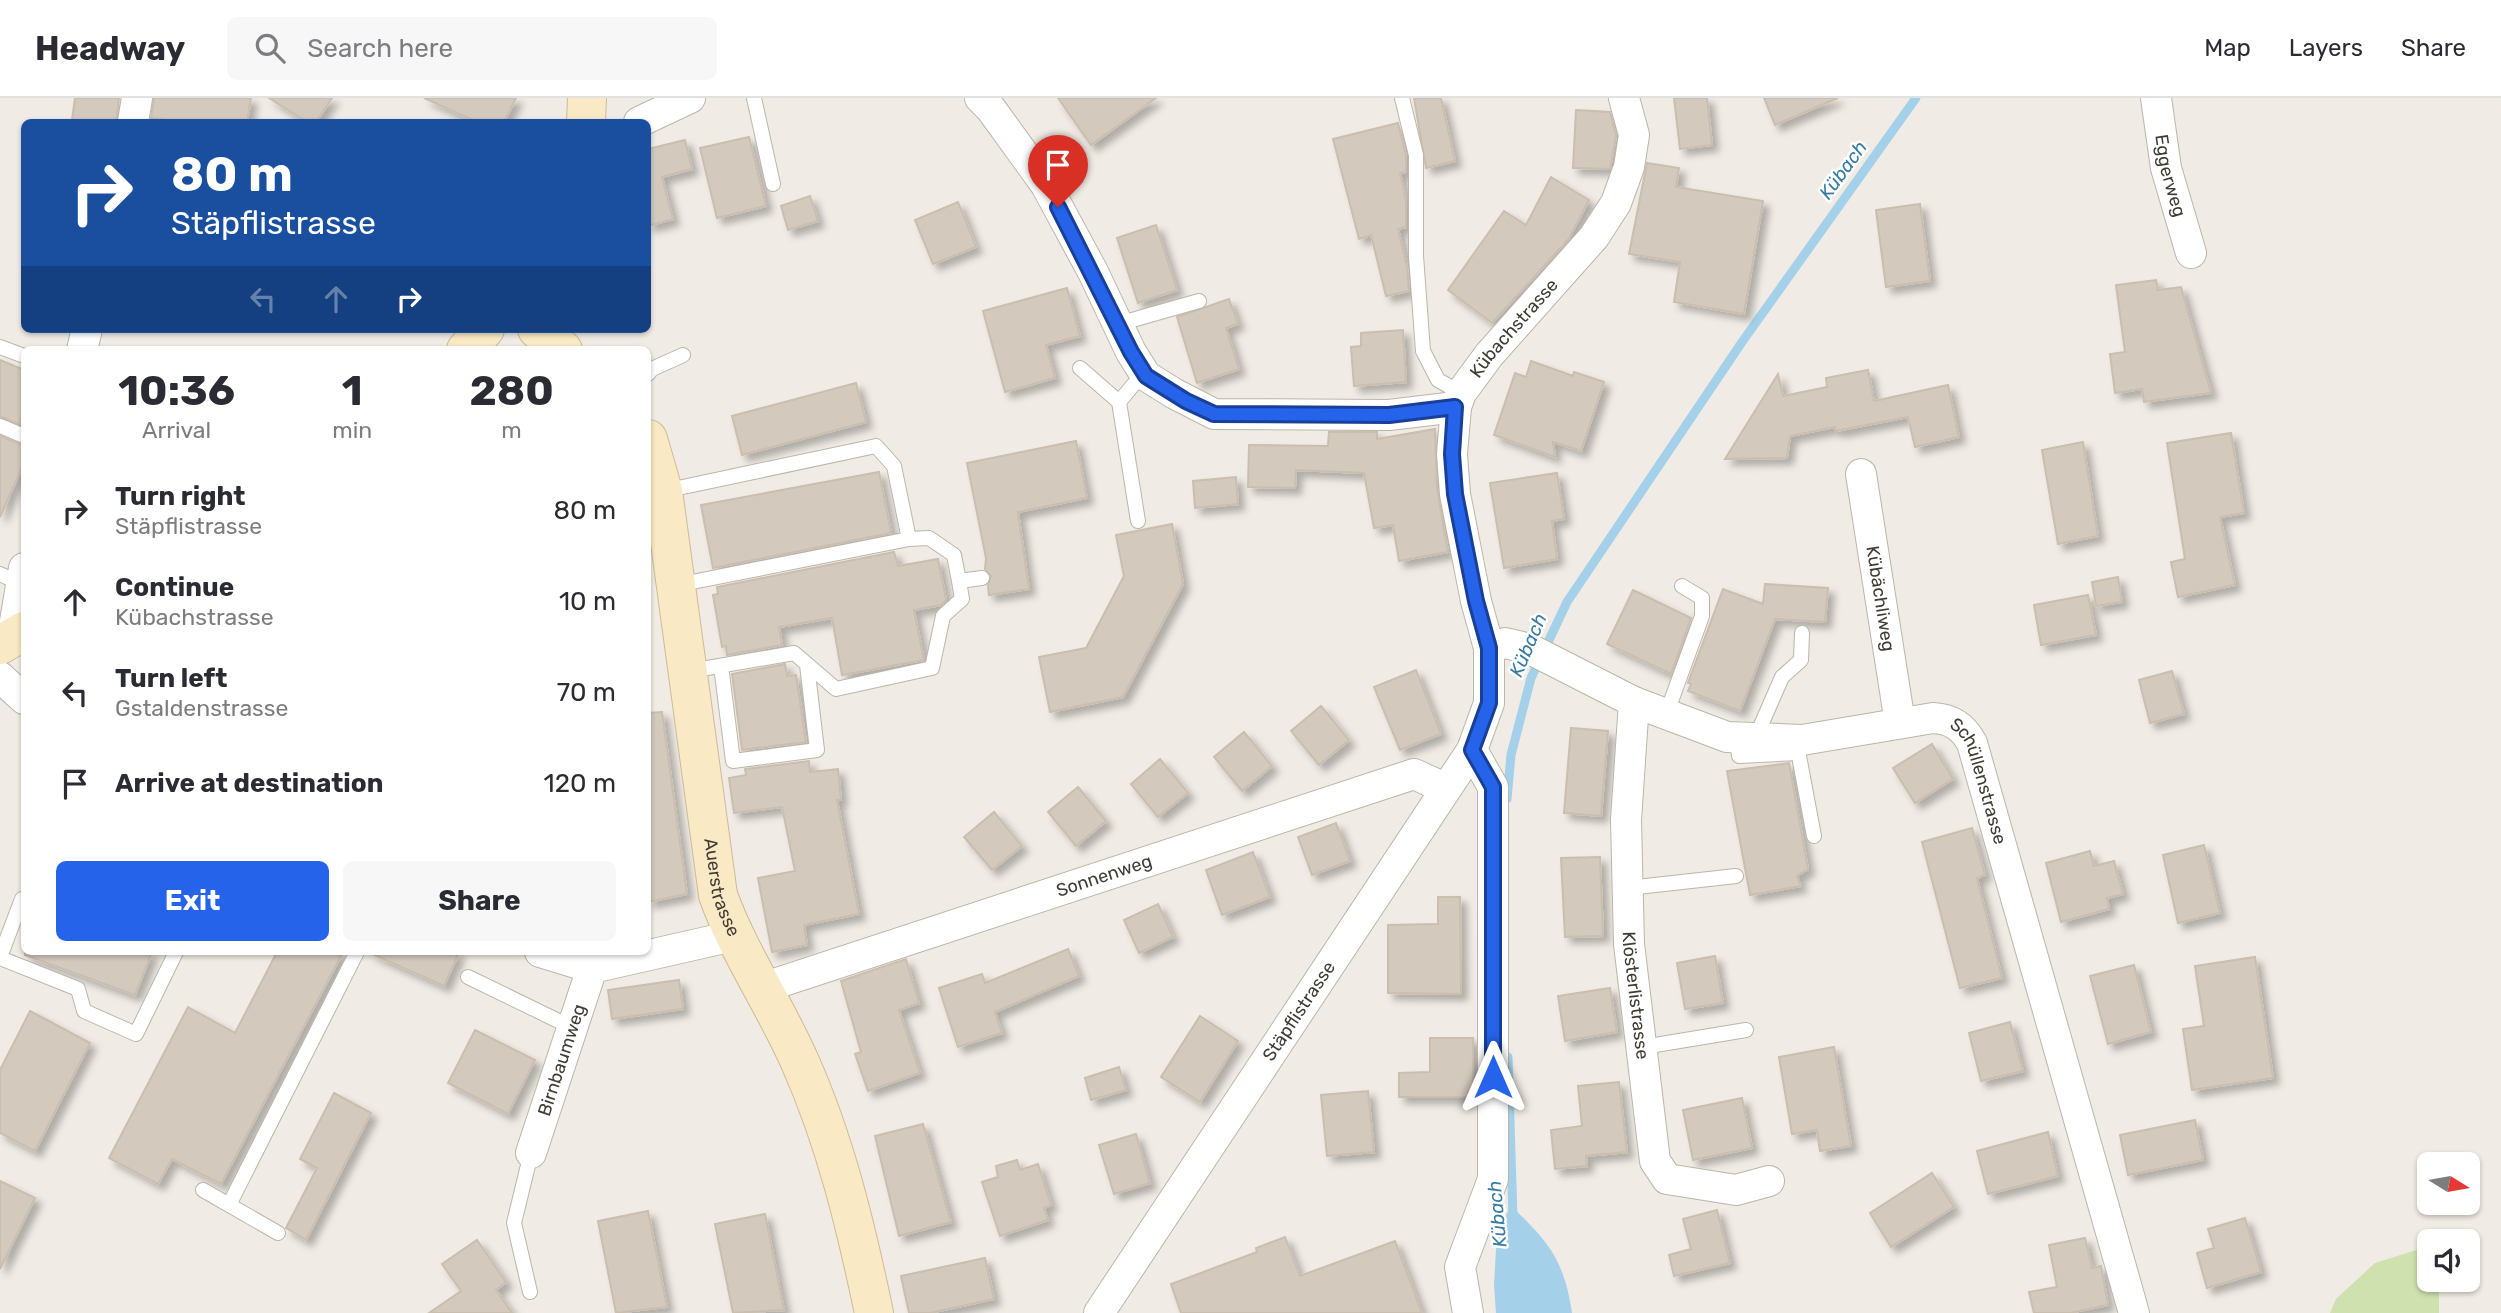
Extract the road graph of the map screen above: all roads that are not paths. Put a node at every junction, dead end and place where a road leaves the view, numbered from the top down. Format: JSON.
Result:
{"nodes":[{"id":1,"x":137,"y":98,"type":"edge"},
{"id":2,"x":587,"y":98,"type":"edge"},
{"id":3,"x":690,"y":98,"type":"edge"},
{"id":4,"x":754,"y":98,"type":"edge"},
{"id":5,"x":980,"y":98,"type":"edge"},
{"id":6,"x":1402,"y":98,"type":"edge"},
{"id":7,"x":1624,"y":98,"type":"edge"},
{"id":8,"x":2156,"y":98,"type":"edge"},
{"id":9,"x":134,"y":119,"type":"edge"},
{"id":10,"x":586,"y":119,"type":"edge"},
{"id":11,"x":645,"y":119,"type":"edge"},
{"id":12,"x":773,"y":184,"type":"dead end"},
{"id":13,"x":2191,"y":253,"type":"dead end"},
{"id":14,"x":1199,"y":300,"type":"dead end"},
{"id":15,"x":1118,"y":324,"type":"junction"},
{"id":16,"x":481,"y":333,"type":"edge"},
{"id":17,"x":542,"y":333,"type":"edge"},
{"id":18,"x":470,"y":346,"type":"edge"},
{"id":19,"x":558,"y":346,"type":"edge"},
{"id":20,"x":0,"y":347,"type":"edge"},
{"id":21,"x":21,"y":355,"type":"edge"},
{"id":22,"x":683,"y":355,"type":"dead end"},
{"id":23,"x":1080,"y":368,"type":"dead end"},
{"id":24,"x":651,"y":370,"type":"edge"},
{"id":25,"x":1134,"y":384,"type":"dead end"},
{"id":26,"x":1458,"y":400,"type":"junction"},
{"id":27,"x":1119,"y":402,"type":"junction"},
{"id":28,"x":0,"y":426,"type":"edge"},
{"id":29,"x":21,"y":435,"type":"edge"},
{"id":30,"x":651,"y":449,"type":"edge"},
{"id":31,"x":1861,"y":474,"type":"dead end"},
{"id":32,"x":663,"y":491,"type":"junction"},
{"id":33,"x":1139,"y":521,"type":"dead end"},
{"id":34,"x":909,"y":539,"type":"junction"},
{"id":35,"x":15,"y":575,"type":"edge"},
{"id":36,"x":982,"y":578,"type":"dead end"},
{"id":37,"x":960,"y":581,"type":"junction"},
{"id":38,"x":676,"y":585,"type":"junction"},
{"id":39,"x":1682,"y":586,"type":"dead end"},
{"id":40,"x":1802,"y":633,"type":"dead end"},
{"id":41,"x":12,"y":639,"type":"edge"},
{"id":42,"x":1489,"y":648,"type":"junction"},
{"id":43,"x":807,"y":665,"type":"junction"},
{"id":44,"x":704,"y":669,"type":"junction"},
{"id":45,"x":0,"y":677,"type":"edge"},
{"id":46,"x":21,"y":696,"type":"edge"},
{"id":47,"x":1634,"y":702,"type":"junction"},
{"id":48,"x":1666,"y":715,"type":"junction"},
{"id":49,"x":1900,"y":723,"type":"junction"},
{"id":50,"x":1746,"y":739,"type":"junction"},
{"id":51,"x":1797,"y":747,"type":"junction"},
{"id":52,"x":1472,"y":750,"type":"junction"},
{"id":53,"x":1445,"y":788,"type":"junction"},
{"id":54,"x":1814,"y":836,"type":"dead end"},
{"id":55,"x":1736,"y":876,"type":"dead end"},
{"id":56,"x":1628,"y":888,"type":"junction"},
{"id":57,"x":21,"y":902,"type":"edge"},
{"id":58,"x":733,"y":936,"type":"junction"},
{"id":59,"x":651,"y":952,"type":"edge"},
{"id":60,"x":173,"y":955,"type":"edge"},
{"id":61,"x":355,"y":955,"type":"edge"},
{"id":62,"x":546,"y":955,"type":"edge"},
{"id":63,"x":630,"y":956,"type":"edge"},
{"id":64,"x":0,"y":958,"type":"edge"},
{"id":65,"x":592,"y":968,"type":"junction"},
{"id":66,"x":468,"y":977,"type":"dead end"},
{"id":67,"x":762,"y":988,"type":"junction"},
{"id":68,"x":573,"y":1028,"type":"junction"},
{"id":69,"x":1746,"y":1030,"type":"dead end"},
{"id":70,"x":1643,"y":1047,"type":"junction"},
{"id":71,"x":530,"y":1153,"type":"joint"},
{"id":72,"x":1769,"y":1181,"type":"dead end"},
{"id":73,"x":203,"y":1190,"type":"dead end"},
{"id":74,"x":229,"y":1205,"type":"junction"},
{"id":75,"x":278,"y":1233,"type":"dead end"},
{"id":76,"x":530,"y":1292,"type":"dead end"},
{"id":77,"x":874,"y":1313,"type":"edge"},
{"id":78,"x":1099,"y":1313,"type":"edge"},
{"id":79,"x":1468,"y":1313,"type":"edge"},
{"id":80,"x":2134,"y":1313,"type":"edge"}],
"edges":[{"from":1,"to":9,"type":"street"},
{"from":2,"to":10,"type":"main road"},
{"from":3,"to":11,"type":"street"},
{"from":4,"to":12,"type":"lane"},
{"from":5,"to":15,"type":"street"},
{"from":6,"to":26,"type":"lane"},
{"from":7,"to":26,"type":"street","name":"Kübachstrasse"},
{"from":8,"to":13,"type":"street","name":"Eggerweg"},
{"from":14,"to":15,"type":"lane"},
{"from":15,"to":26,"type":"street"},
{"from":16,"to":18,"type":"main road"},
{"from":17,"to":19,"type":"main road"},
{"from":20,"to":21,"type":"lane"},
{"from":22,"to":24,"type":"lane"},
{"from":23,"to":27,"type":"lane"},
{"from":25,"to":27,"type":"lane"},
{"from":26,"to":42,"type":"street"},
{"from":27,"to":33,"type":"lane"},
{"from":28,"to":29,"type":"lane"},
{"from":30,"to":32,"type":"main road","name":"Auerstrasse"},
{"from":31,"to":49,"type":"street","name":"Kübächliweg"},
{"from":32,"to":34,"type":"lane"},
{"from":32,"to":38,"type":"main road","name":"Auerstrasse"},
{"from":34,"to":37,"type":"lane"},
{"from":34,"to":38,"type":"lane"},
{"from":35,"to":41,"type":"street"},
{"from":36,"to":37,"type":"lane"},
{"from":37,"to":43,"type":"lane"},
{"from":38,"to":44,"type":"main road","name":"Auerstrasse"},
{"from":39,"to":48,"type":"lane"},
{"from":40,"to":50,"type":"lane"},
{"from":42,"to":47,"type":"street","name":"Schüllenstrasse"},
{"from":42,"to":52,"type":"street","name":"Stäpflistrasse"},
{"from":43,"to":44,"type":"lane"},
{"from":43,"to":44,"type":"lane"},
{"from":44,"to":58,"type":"main road","name":"Auerstrasse"},
{"from":45,"to":46,"type":"street"},
{"from":47,"to":48,"type":"street","name":"Schüllenstrasse"},
{"from":47,"to":56,"type":"street","name":"Klösterlistrasse"},
{"from":48,"to":50,"type":"street","name":"Schüllenstrasse"},
{"from":49,"to":51,"type":"street","name":"Schüllenstrasse"},
{"from":49,"to":80,"type":"street","name":"Schüllenstrasse"},
{"from":50,"to":51,"type":"street","name":"Schüllenstrasse"},
{"from":51,"to":54,"type":"lane"},
{"from":52,"to":53,"type":"street","name":"Stäpflistrasse"},
{"from":52,"to":79,"type":"street"},
{"from":53,"to":67,"type":"street","name":"Sonnenweg"},
{"from":53,"to":78,"type":"street","name":"Stäpflistrasse"},
{"from":55,"to":56,"type":"lane"},
{"from":56,"to":70,"type":"street","name":"Klösterlistrasse"},
{"from":57,"to":64,"type":"lane"},
{"from":58,"to":59,"type":"street"},
{"from":58,"to":67,"type":"main road","name":"Auerstrasse"},
{"from":60,"to":64,"type":"lane"},
{"from":61,"to":74,"type":"lane"},
{"from":62,"to":65,"type":"street"},
{"from":63,"to":65,"type":"street"},
{"from":65,"to":68,"type":"street","name":"Birnbaumweg"},
{"from":66,"to":68,"type":"lane"},
{"from":67,"to":77,"type":"main road","name":"Auerstrasse"},
{"from":68,"to":71,"type":"street","name":"Birnbaumweg"},
{"from":69,"to":70,"type":"lane"},
{"from":70,"to":72,"type":"street","name":"Klösterlistrasse"},
{"from":71,"to":76,"type":"lane"},
{"from":73,"to":74,"type":"lane"},
{"from":74,"to":75,"type":"lane"}]}
